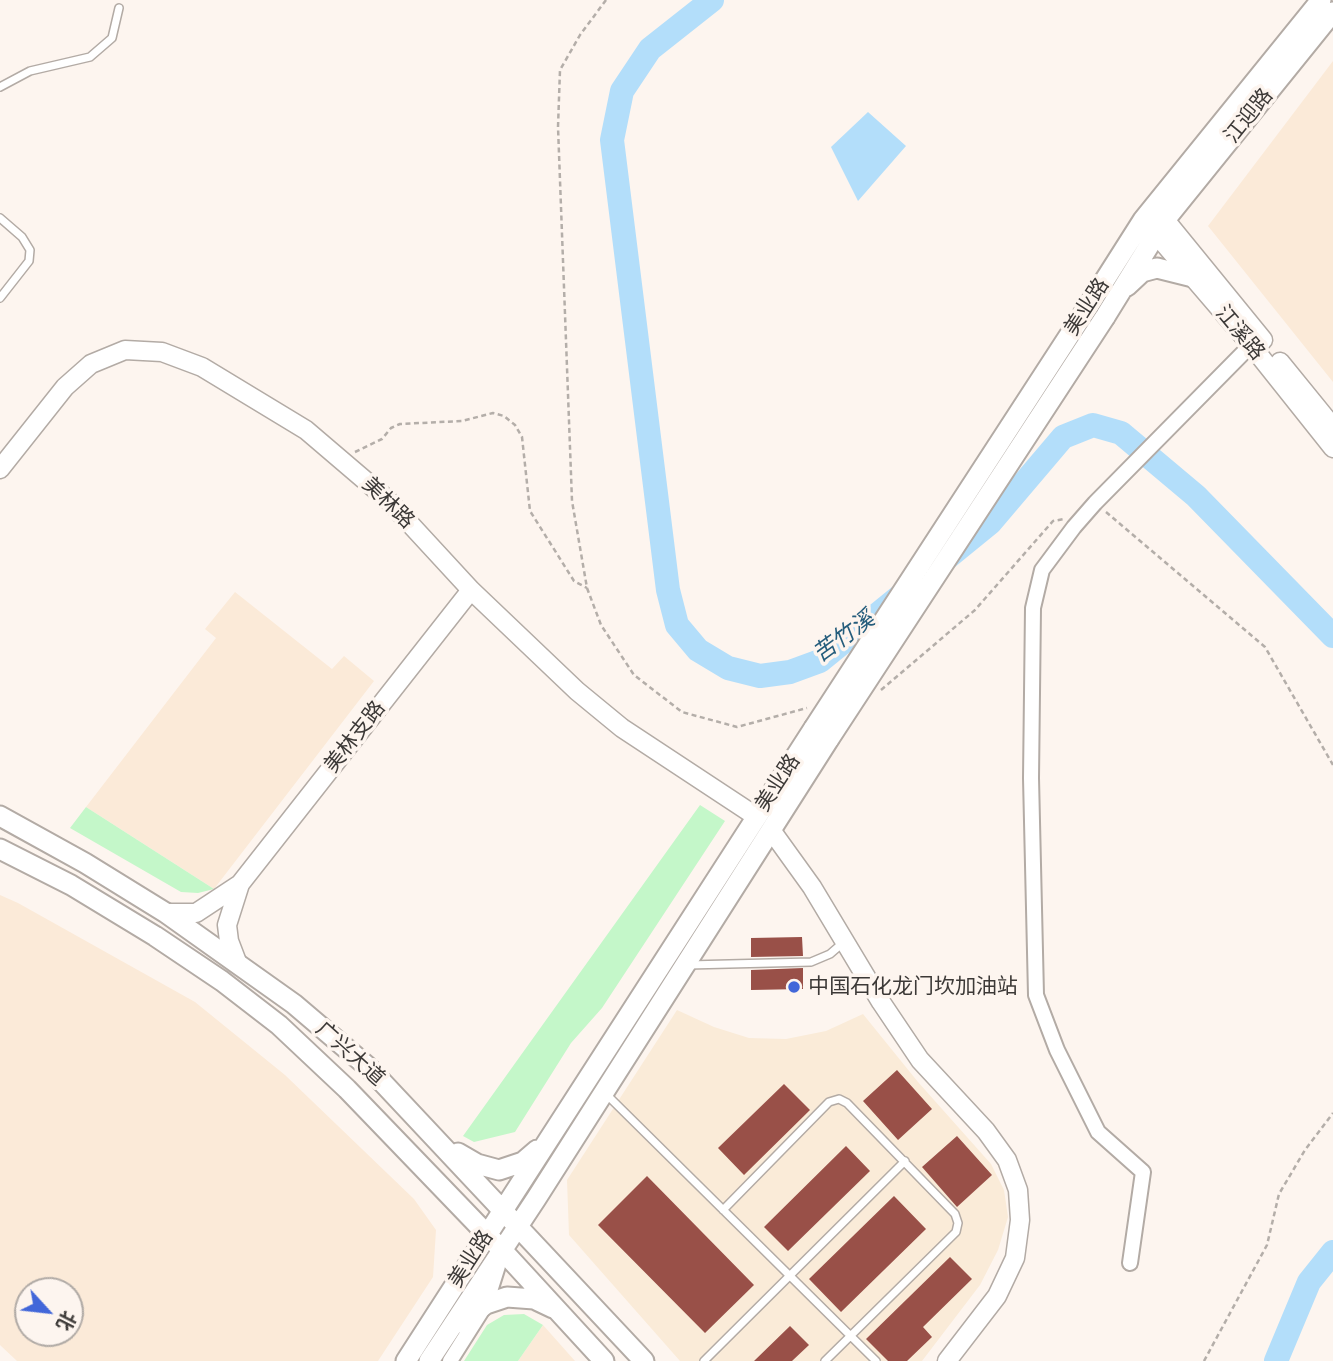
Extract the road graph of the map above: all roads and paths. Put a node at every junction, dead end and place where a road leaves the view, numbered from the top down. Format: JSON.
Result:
{"nodes":[{"id":1,"x":606,"y":0,"type":"edge"},
{"id":2,"x":1321,"y":0,"type":"edge"},
{"id":3,"x":119,"y":8,"type":"dead end"},
{"id":4,"x":1333,"y":12,"type":"edge"},
{"id":5,"x":0,"y":87,"type":"edge"},
{"id":6,"x":0,"y":218,"type":"edge"},
{"id":7,"x":1154,"y":220,"type":"junction"},
{"id":8,"x":1193,"y":277,"type":"junction"},
{"id":9,"x":1119,"y":293,"type":"junction"},
{"id":10,"x":0,"y":298,"type":"edge"},
{"id":11,"x":1097,"y":311,"type":"junction"},
{"id":12,"x":1251,"y":345,"type":"junction"},
{"id":13,"x":1333,"y":427,"type":"edge"},
{"id":14,"x":1333,"y":448,"type":"edge"},
{"id":15,"x":341,"y":459,"type":"junction"},
{"id":16,"x":3,"y":460,"type":"edge"},
{"id":17,"x":1095,"y":503,"type":"junction"},
{"id":18,"x":1074,"y":527,"type":"junction"},
{"id":19,"x":587,"y":588,"type":"junction"},
{"id":20,"x":471,"y":590,"type":"junction"},
{"id":21,"x":873,"y":692,"type":"dead end"},
{"id":22,"x":807,"y":708,"type":"dead end"},
{"id":23,"x":1333,"y":765,"type":"edge"},
{"id":24,"x":0,"y":816,"type":"edge"},
{"id":25,"x":764,"y":823,"type":"junction"},
{"id":26,"x":0,"y":849,"type":"edge"},
{"id":27,"x":240,"y":884,"type":"junction"},
{"id":28,"x":166,"y":913,"type":"junction"},
{"id":29,"x":845,"y":941,"type":"junction"},
{"id":30,"x":237,"y":962,"type":"junction"},
{"id":31,"x":685,"y":965,"type":"junction"},
{"id":32,"x":604,"y":1092,"type":"junction"},
{"id":33,"x":1333,"y":1113,"type":"edge"},
{"id":34,"x":559,"y":1126,"type":"junction"},
{"id":35,"x":437,"y":1140,"type":"junction"},
{"id":36,"x":411,"y":1155,"type":"junction"},
{"id":37,"x":905,"y":1161,"type":"junction"},
{"id":38,"x":723,"y":1210,"type":"junction"},
{"id":39,"x":503,"y":1211,"type":"junction"},
{"id":40,"x":519,"y":1226,"type":"junction"},
{"id":41,"x":487,"y":1234,"type":"junction"},
{"id":42,"x":502,"y":1250,"type":"junction"},
{"id":43,"x":1130,"y":1263,"type":"dead end"},
{"id":44,"x":790,"y":1276,"type":"junction"},
{"id":45,"x":486,"y":1304,"type":"junction"},
{"id":46,"x":558,"y":1311,"type":"junction"},
{"id":47,"x":446,"y":1335,"type":"junction"},
{"id":48,"x":851,"y":1336,"type":"junction"},
{"id":49,"x":706,"y":1360,"type":"edge"},
{"id":50,"x":406,"y":1361,"type":"edge"},
{"id":51,"x":429,"y":1361,"type":"edge"},
{"id":52,"x":450,"y":1361,"type":"edge"},
{"id":53,"x":604,"y":1361,"type":"edge"},
{"id":54,"x":644,"y":1361,"type":"edge"},
{"id":55,"x":825,"y":1361,"type":"edge"},
{"id":56,"x":876,"y":1361,"type":"edge"},
{"id":57,"x":947,"y":1361,"type":"edge"},
{"id":58,"x":1204,"y":1361,"type":"edge"}],
"edges":[{"from":1,"to":19,"type":"path"},
{"from":2,"to":7,"type":"main road","name":"江迎路"},
{"from":3,"to":5,"type":"lane"},
{"from":4,"to":7,"type":"main road","name":"江迎路"},
{"from":6,"to":10,"type":"lane"},
{"from":7,"to":8,"type":"street","name":"江溪路"},
{"from":7,"to":9,"type":"main road","name":"美业路"},
{"from":7,"to":11,"type":"main road","name":"美业路"},
{"from":7,"to":13,"type":"street","name":"江溪路"},
{"from":8,"to":9,"type":"main road"},
{"from":8,"to":12,"type":"street","name":"江溪路"},
{"from":9,"to":11,"type":"main road","name":"美业路"},
{"from":11,"to":25,"type":"main road","name":"美业路","bridge":true},
{"from":12,"to":14,"type":"street","name":"江溪路"},
{"from":12,"to":17,"type":"street"},
{"from":15,"to":16,"type":"street","name":"美林路"},
{"from":15,"to":19,"type":"path"},
{"from":15,"to":20,"type":"street","name":"美林路"},
{"from":17,"to":18,"type":"street"},
{"from":17,"to":23,"type":"path"},
{"from":18,"to":21,"type":"path"},
{"from":18,"to":43,"type":"street"},
{"from":19,"to":22,"type":"path"},
{"from":20,"to":25,"type":"street","name":"美林路"},
{"from":20,"to":27,"type":"street","name":"美林支路"},
{"from":24,"to":28,"type":"main road","name":"广兴大道"},
{"from":25,"to":29,"type":"street"},
{"from":25,"to":31,"type":"main road","name":"美业路"},
{"from":25,"to":34,"type":"main road","name":"美业路"},
{"from":26,"to":36,"type":"main road","name":"广兴大道"},
{"from":27,"to":28,"type":"street"},
{"from":27,"to":30,"type":"street"},
{"from":28,"to":30,"type":"main road","name":"广兴大道"},
{"from":29,"to":31,"type":"lane"},
{"from":29,"to":57,"type":"street"},
{"from":30,"to":35,"type":"main road","name":"广兴大道"},
{"from":31,"to":32,"type":"main road","name":"美业路"},
{"from":32,"to":38,"type":"lane"},
{"from":32,"to":40,"type":"main road","name":"美业路"},
{"from":33,"to":58,"type":"path"},
{"from":34,"to":35,"type":"main road"},
{"from":34,"to":39,"type":"main road","name":"美业路"},
{"from":35,"to":36,"type":"main road"},
{"from":35,"to":39,"type":"main road","name":"广兴大道"},
{"from":36,"to":41,"type":"main road","name":"广兴大道"},
{"from":37,"to":38,"type":"lane"},
{"from":37,"to":44,"type":"lane"},
{"from":37,"to":48,"type":"lane"},
{"from":38,"to":44,"type":"lane"},
{"from":39,"to":40,"type":"main road","name":"广兴大道"},
{"from":39,"to":41,"type":"main road","name":"美业路"},
{"from":40,"to":42,"type":"main road","name":"美业路"},
{"from":40,"to":54,"type":"main road","name":"广兴大道"},
{"from":41,"to":42,"type":"main road","name":"广兴大道"},
{"from":41,"to":50,"type":"main road","name":"美业路"},
{"from":42,"to":45,"type":"street"},
{"from":42,"to":46,"type":"main road","name":"广兴大道"},
{"from":42,"to":47,"type":"main road","name":"美业路"},
{"from":44,"to":48,"type":"lane"},
{"from":44,"to":49,"type":"lane"},
{"from":45,"to":46,"type":"main road"},
{"from":45,"to":47,"type":"main road"},
{"from":45,"to":52,"type":"street"},
{"from":46,"to":53,"type":"main road","name":"广兴大道"},
{"from":47,"to":51,"type":"main road","name":"美业路"},
{"from":48,"to":55,"type":"lane"},
{"from":48,"to":56,"type":"lane"}]}
